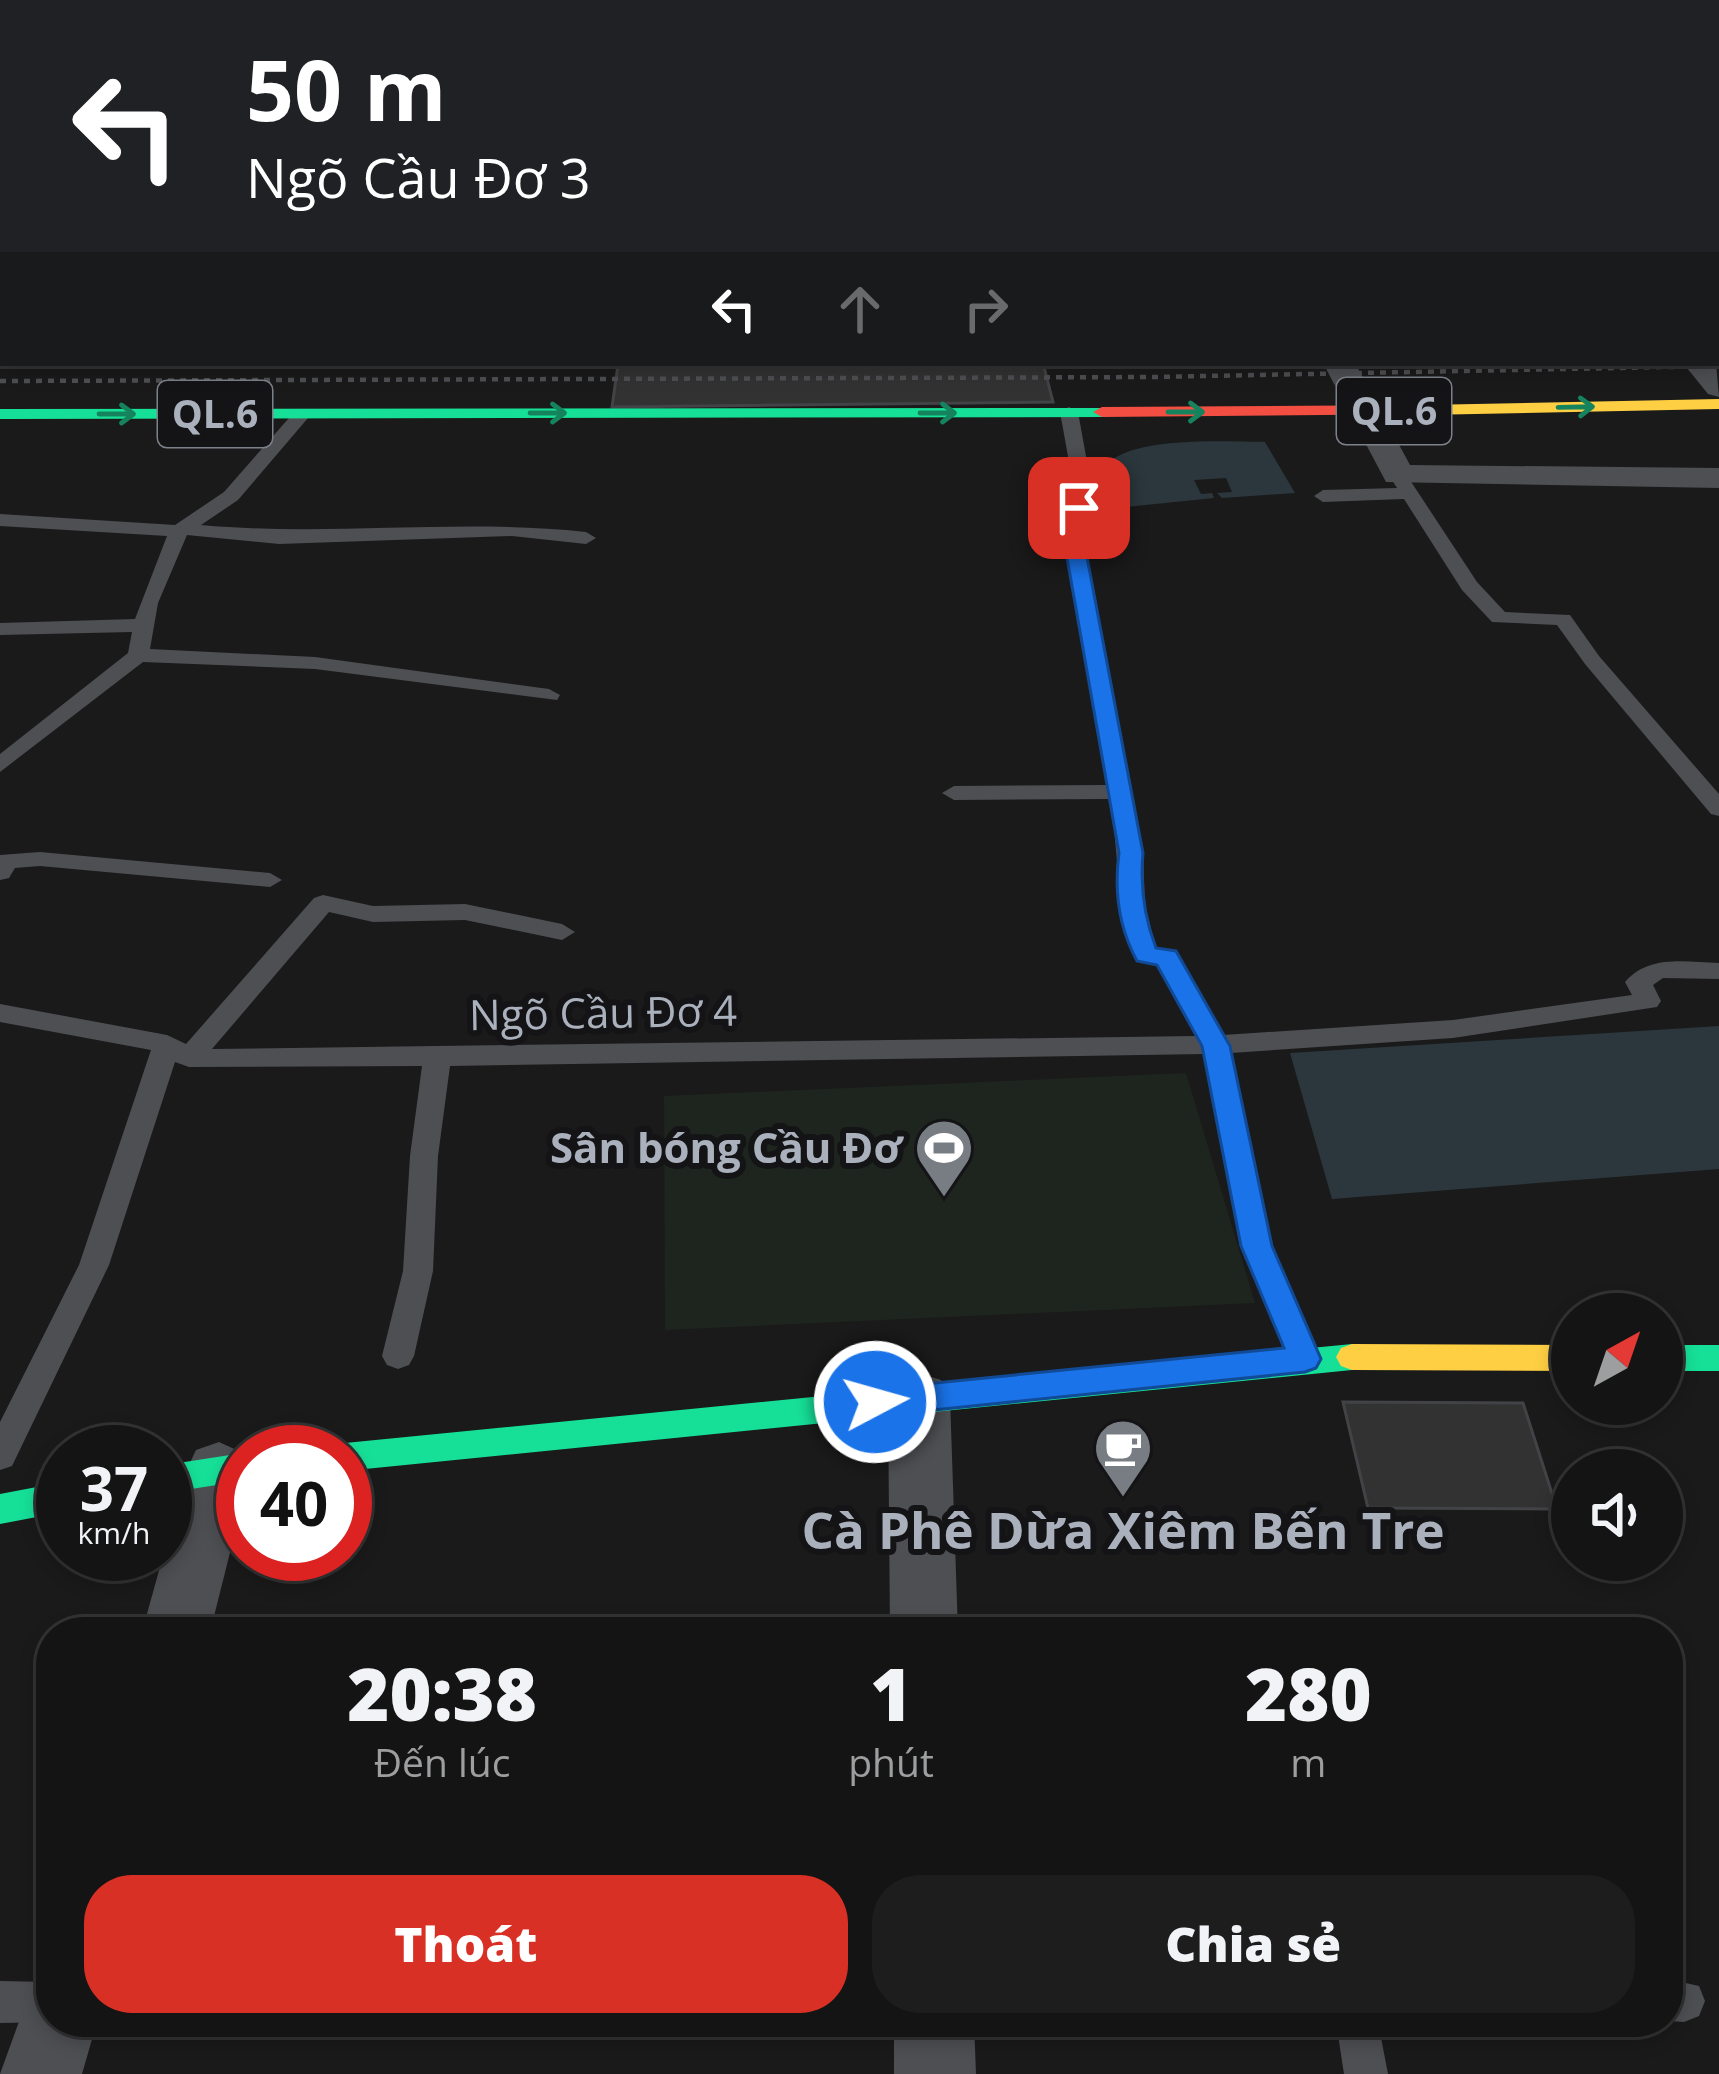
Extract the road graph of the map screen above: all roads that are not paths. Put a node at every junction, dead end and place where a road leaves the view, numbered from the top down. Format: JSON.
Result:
{"nodes":[{"id":1,"x":1340,"y":366,"type":"edge"},
{"id":2,"x":443,"y":380,"type":"dead end"},
{"id":3,"x":1719,"y":404,"type":"edge"},
{"id":4,"x":1069,"y":412,"type":"junction"},
{"id":5,"x":1363,"y":412,"type":"junction"},
{"id":6,"x":431,"y":413,"type":"junction"},
{"id":7,"x":0,"y":414,"type":"edge"},
{"id":8,"x":302,"y":414,"type":"junction"},
{"id":9,"x":1719,"y":478,"type":"edge"},
{"id":10,"x":1404,"y":484,"type":"junction"},
{"id":11,"x":1323,"y":496,"type":"dead end"},
{"id":12,"x":0,"y":520,"type":"edge"},
{"id":13,"x":183,"y":530,"type":"junction"},
{"id":14,"x":586,"y":538,"type":"dead end"},
{"id":15,"x":146,"y":626,"type":"junction"},
{"id":16,"x":0,"y":629,"type":"edge"},
{"id":17,"x":138,"y":656,"type":"junction"},
{"id":18,"x":549,"y":695,"type":"dead end"},
{"id":19,"x":0,"y":766,"type":"edge"},
{"id":20,"x":1120,"y":792,"type":"junction"},
{"id":21,"x":954,"y":793,"type":"dead end"},
{"id":22,"x":1719,"y":808,"type":"edge"},
{"id":23,"x":0,"y":873,"type":"edge"},
{"id":24,"x":270,"y":880,"type":"dead end"},
{"id":25,"x":562,"y":932,"type":"dead end"},
{"id":26,"x":1719,"y":971,"type":"edge"},
{"id":27,"x":0,"y":1013,"type":"edge"},
{"id":28,"x":1216,"y":1046,"type":"junction"},
{"id":29,"x":178,"y":1051,"type":"junction"},
{"id":30,"x":437,"y":1059,"type":"junction"},
{"id":31,"x":398,"y":1356,"type":"dead end"},
{"id":32,"x":1551,"y":1358,"type":"edge"},
{"id":33,"x":1683,"y":1358,"type":"edge"},
{"id":34,"x":1719,"y":1358,"type":"edge"},
{"id":35,"x":1305,"y":1359,"type":"junction"},
{"id":36,"x":919,"y":1398,"type":"junction"},
{"id":37,"x":372,"y":1453,"type":"edge"},
{"id":38,"x":0,"y":1456,"type":"edge"},
{"id":39,"x":209,"y":1472,"type":"edge"},
{"id":40,"x":36,"y":1502,"type":"edge"},
{"id":41,"x":0,"y":1509,"type":"edge"},
{"id":42,"x":179,"y":1617,"type":"edge"},
{"id":43,"x":924,"y":1617,"type":"edge"},
{"id":44,"x":0,"y":2002,"type":"edge"},
{"id":45,"x":36,"y":2003,"type":"edge"},
{"id":46,"x":52,"y":2037,"type":"edge"},
{"id":47,"x":934,"y":2037,"type":"edge"},
{"id":48,"x":1360,"y":2037,"type":"edge"},
{"id":49,"x":41,"y":2074,"type":"edge"},
{"id":50,"x":935,"y":2074,"type":"edge"},
{"id":51,"x":1366,"y":2074,"type":"edge"}],
"edges":[{"from":1,"to":5,"type":"street"},
{"from":2,"to":6,"type":"main road"},
{"from":5,"to":3,"type":"main road","number":"QL.6","one_way":true},
{"from":4,"to":5,"type":"main road","number":"QL.6","one_way":true},
{"from":6,"to":4,"type":"main road","one_way":true},
{"from":4,"to":20,"type":"lane"},
{"from":5,"to":10,"type":"street"},
{"from":6,"to":8,"type":"main road","number":"QL.6"},
{"from":7,"to":8,"type":"main road","number":"QL.6","one_way":true},
{"from":8,"to":13,"type":"lane"},
{"from":9,"to":10,"type":"street"},
{"from":10,"to":11,"type":"lane"},
{"from":10,"to":22,"type":"lane"},
{"from":12,"to":13,"type":"lane"},
{"from":13,"to":14,"type":"lane"},
{"from":13,"to":15,"type":"lane"},
{"from":15,"to":16,"type":"lane"},
{"from":15,"to":17,"type":"lane"},
{"from":17,"to":18,"type":"lane"},
{"from":17,"to":19,"type":"lane"},
{"from":20,"to":21,"type":"lane"},
{"from":20,"to":28,"type":"lane"},
{"from":23,"to":24,"type":"lane"},
{"from":25,"to":29,"type":"lane"},
{"from":26,"to":28,"type":"lane","name":"Ngõ Cầu Đơ 4"},
{"from":27,"to":29,"type":"lane","name":"Ngõ Cầu Đơ 4"},
{"from":28,"to":30,"type":"lane","name":"Ngõ Cầu Đơ 4"},
{"from":28,"to":35,"type":"lane"},
{"from":29,"to":30,"type":"lane","name":"Ngõ Cầu Đơ 4"},
{"from":29,"to":38,"type":"lane"},
{"from":30,"to":31,"type":"lane"},
{"from":32,"to":35,"type":"main road"},
{"from":33,"to":34,"type":"main road"},
{"from":35,"to":36,"type":"main road"},
{"from":36,"to":37,"type":"main road"},
{"from":36,"to":43,"type":"street"},
{"from":39,"to":42,"type":"street"},
{"from":40,"to":41,"type":"main road"},
{"from":44,"to":45,"type":"lane"},
{"from":46,"to":49,"type":"street"},
{"from":47,"to":50,"type":"street"},
{"from":48,"to":51,"type":"lane"}]}
